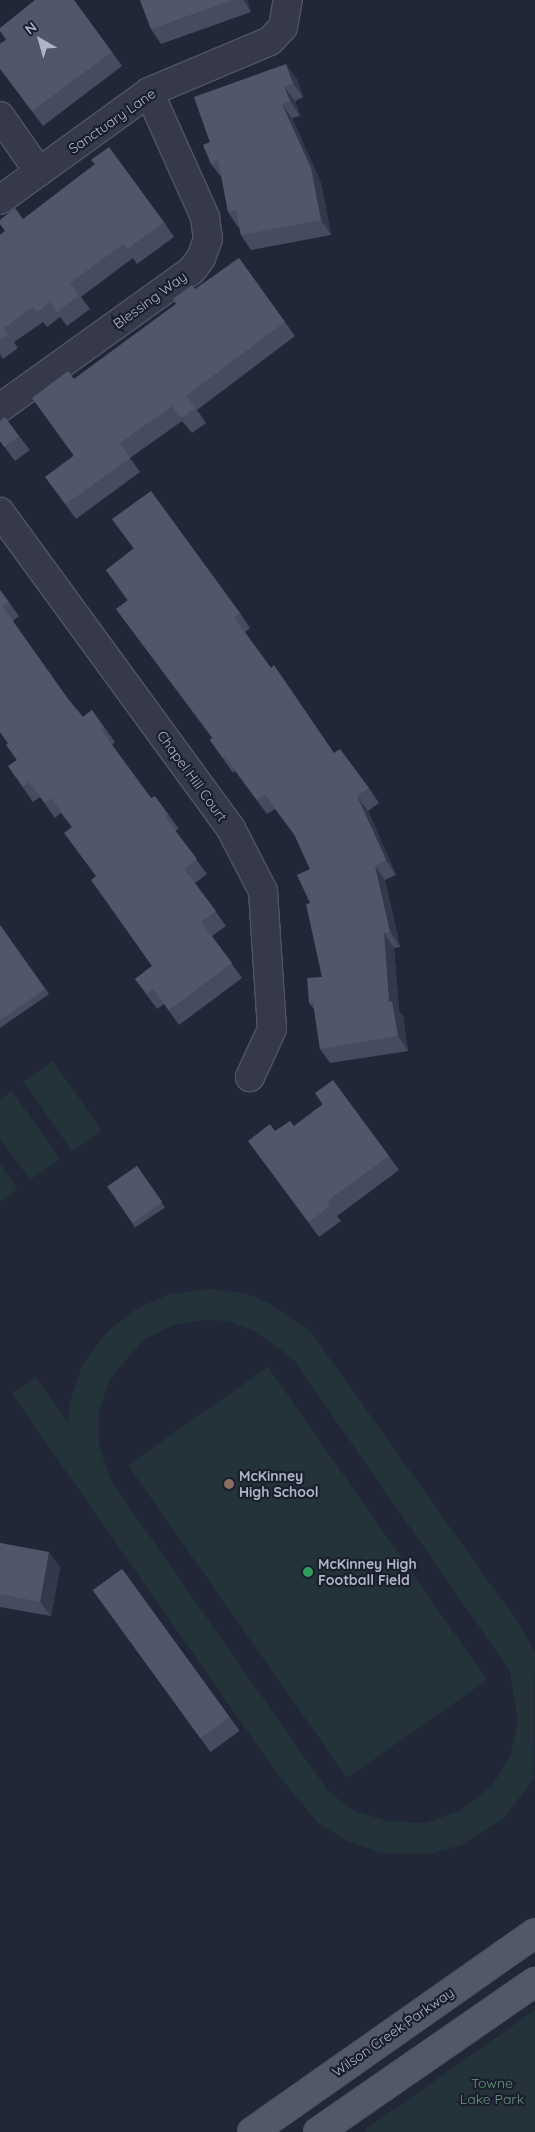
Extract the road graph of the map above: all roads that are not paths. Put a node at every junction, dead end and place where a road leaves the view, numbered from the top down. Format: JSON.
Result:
{"nodes":[{"id":1,"x":288,"y":0,"type":"edge"},
{"id":2,"x":149,"y":92,"type":"junction"},
{"id":3,"x":0,"y":116,"type":"edge"},
{"id":4,"x":39,"y":172,"type":"junction"},
{"id":5,"x":0,"y":200,"type":"edge"},
{"id":6,"x":0,"y":408,"type":"edge"},
{"id":7,"x":0,"y":512,"type":"edge"},
{"id":8,"x":250,"y":1077,"type":"dead end"},
{"id":9,"x":535,"y":1933,"type":"edge"},
{"id":10,"x":535,"y":1982,"type":"edge"},
{"id":11,"x":252,"y":2132,"type":"edge"},
{"id":12,"x":318,"y":2132,"type":"edge"}],
"edges":[{"from":1,"to":2,"type":"street","name":"Sanctuary Lane"},
{"from":2,"to":4,"type":"street","name":"Sanctuary Lane"},
{"from":2,"to":6,"type":"street","name":"Blessing Way"},
{"from":3,"to":4,"type":"street"},
{"from":4,"to":5,"type":"street","name":"Sanctuary Lane"},
{"from":7,"to":8,"type":"street","name":"Chapel Hill Court"},
{"from":9,"to":11,"type":"main road","name":"Wilson Creek Parkway"},
{"from":10,"to":12,"type":"main road"}]}
